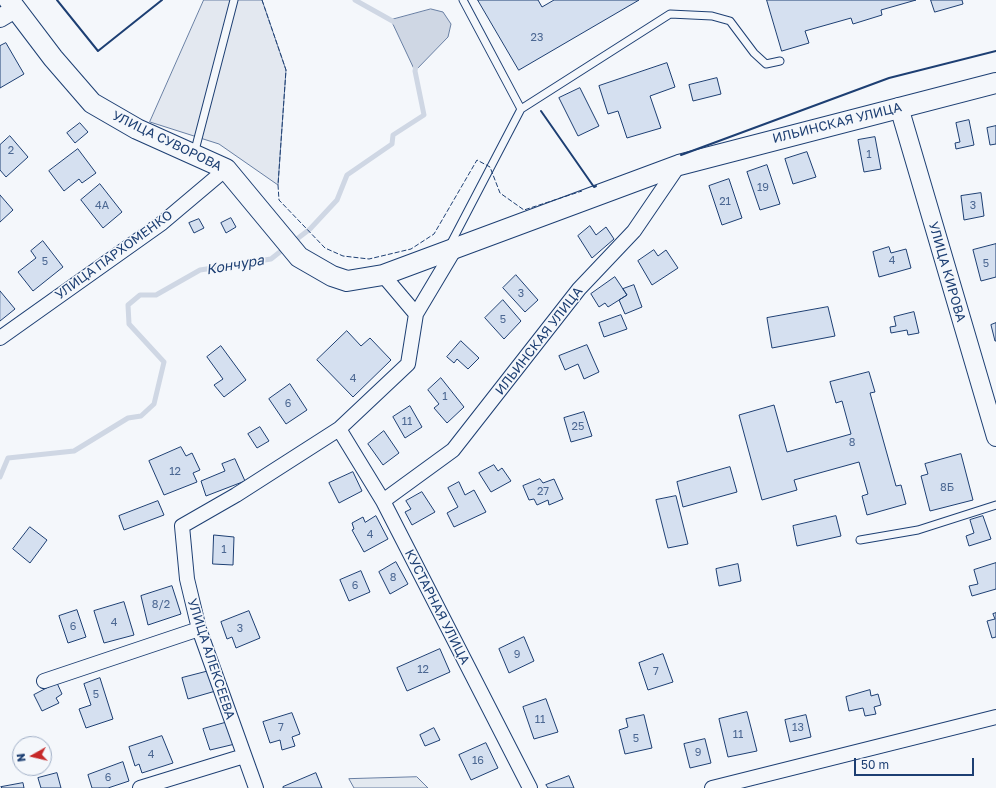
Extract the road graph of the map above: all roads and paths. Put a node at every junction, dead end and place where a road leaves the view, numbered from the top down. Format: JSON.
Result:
{"nodes":[{"id":1,"x":234,"y":0,"type":"edge"},
{"id":2,"x":463,"y":0,"type":"edge"},
{"id":3,"x":8,"y":9,"type":"edge"},
{"id":4,"x":780,"y":61,"type":"dead end"},
{"id":5,"x":996,"y":83,"type":"edge"},
{"id":6,"x":899,"y":107,"type":"junction"},
{"id":7,"x":521,"y":109,"type":"junction"},
{"id":8,"x":194,"y":156,"type":"junction"},
{"id":9,"x":678,"y":165,"type":"junction"},
{"id":10,"x":226,"y":169,"type":"junction"},
{"id":11,"x":277,"y":230,"type":"joint"},
{"id":12,"x":451,"y":249,"type":"junction"},
{"id":13,"x":383,"y":275,"type":"junction"},
{"id":14,"x":416,"y":314,"type":"junction"},
{"id":15,"x":0,"y":338,"type":"edge"},
{"id":16,"x":339,"y":429,"type":"junction"},
{"id":17,"x":996,"y":438,"type":"edge"},
{"id":18,"x":383,"y":501,"type":"junction"},
{"id":19,"x":996,"y":505,"type":"edge"},
{"id":20,"x":860,"y":540,"type":"dead end"},
{"id":21,"x":199,"y":629,"type":"junction"},
{"id":22,"x":44,"y":681,"type":"dead end"},
{"id":23,"x":996,"y":717,"type":"edge"},
{"id":24,"x":244,"y":756,"type":"junction"},
{"id":25,"x":140,"y":788,"type":"edge"},
{"id":26,"x":256,"y":788,"type":"edge"},
{"id":27,"x":530,"y":788,"type":"edge"},
{"id":28,"x":712,"y":788,"type":"edge"}],
"edges":[{"from":1,"to":8,"type":"lane"},
{"from":2,"to":7,"type":"lane"},
{"from":3,"to":8,"type":"main road","name":"УЛИЦА СУВОРОВА"},
{"from":4,"to":7,"type":"lane"},
{"from":5,"to":6,"type":"main road","name":"ИЛЬИНСКАЯ УЛИЦА"},
{"from":6,"to":9,"type":"main road","name":"ИЛЬИНСКАЯ УЛИЦА"},
{"from":6,"to":17,"type":"street","name":"УЛИЦА КИРОВА"},
{"from":7,"to":12,"type":"lane"},
{"from":8,"to":10,"type":"main road","name":"УЛИЦА СУВОРОВА"},
{"from":9,"to":12,"type":"main road","name":"ИЛЬИНСКАЯ УЛИЦА"},
{"from":9,"to":18,"type":"street","name":"ИЛЬИНСКАЯ УЛИЦА"},
{"from":10,"to":11,"type":"main road","name":"УЛИЦА СУВОРОВА"},
{"from":10,"to":15,"type":"street","name":"УЛИЦА ПАРХОМЕНКО"},
{"from":11,"to":13,"type":"main road","name":"ИЛЬИНСКАЯ УЛИЦА"},
{"from":12,"to":13,"type":"main road","name":"ИЛЬИНСКАЯ УЛИЦА"},
{"from":12,"to":14,"type":"street"},
{"from":13,"to":14,"type":"street"},
{"from":14,"to":16,"type":"street"},
{"from":16,"to":18,"type":"street","name":"КУСТАРНАЯ УЛИЦА"},
{"from":16,"to":21,"type":"street","name":"УЛИЦА АЛЕКСЕЕВА"},
{"from":18,"to":27,"type":"street","name":"КУСТАРНАЯ УЛИЦА"},
{"from":19,"to":20,"type":"lane"},
{"from":21,"to":22,"type":"street"},
{"from":21,"to":24,"type":"street","name":"УЛИЦА АЛЕКСЕЕВА"},
{"from":23,"to":28,"type":"street"},
{"from":24,"to":25,"type":"street"},
{"from":24,"to":26,"type":"street","name":"УЛИЦА АЛЕКСЕЕВА"}]}
